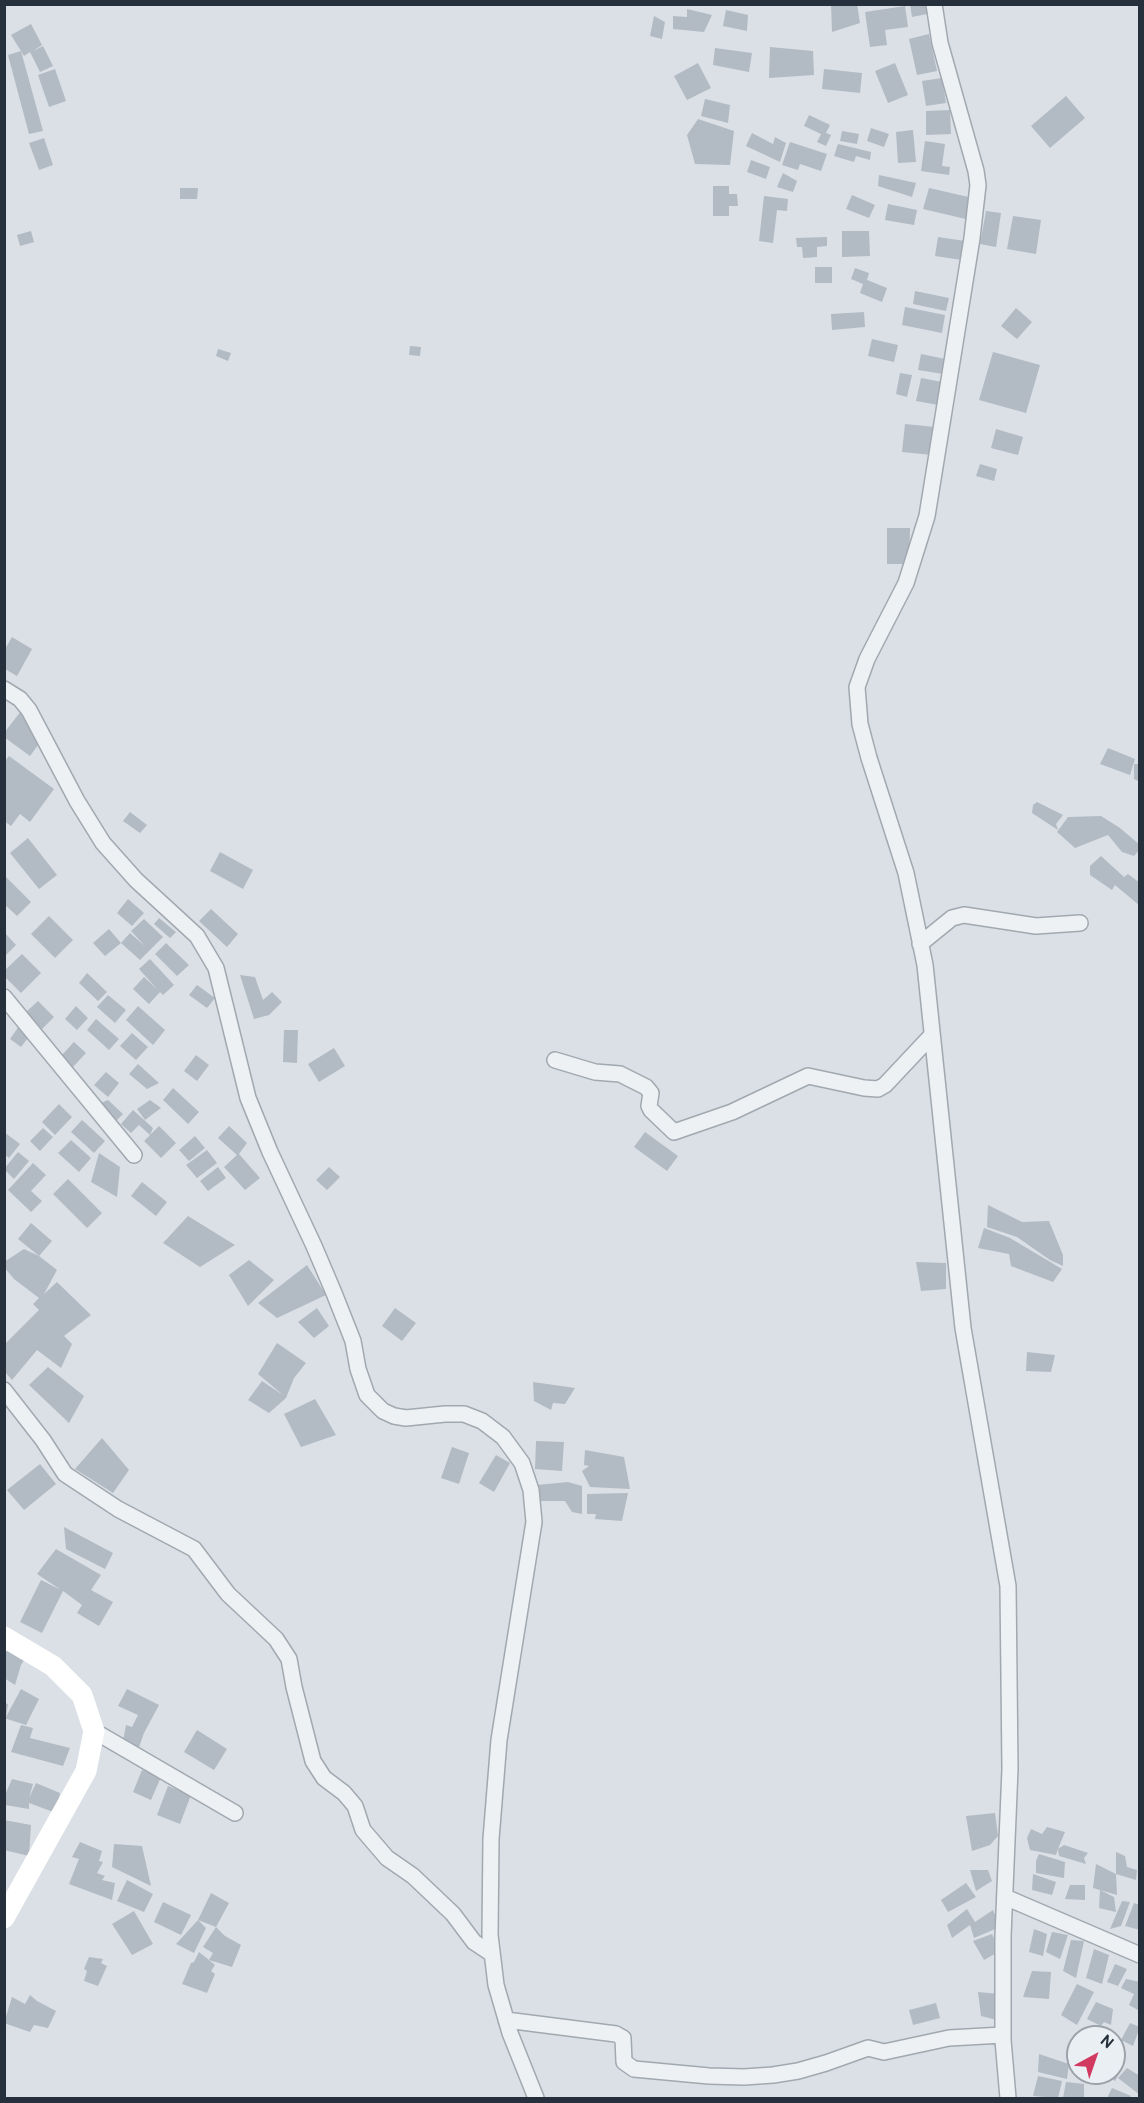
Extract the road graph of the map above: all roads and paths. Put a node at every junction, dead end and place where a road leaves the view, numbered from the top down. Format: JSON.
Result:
{"nodes":[{"id":1,"x":934,"y":4,"type":"edge"},
{"id":2,"x":4,"y":689,"type":"edge"},
{"id":3,"x":1080,"y":923,"type":"dead end"},
{"id":4,"x":920,"y":944,"type":"junction"},
{"id":5,"x":4,"y":997,"type":"edge"},
{"id":6,"x":932,"y":1035,"type":"junction"},
{"id":7,"x":555,"y":1060,"type":"dead end"},
{"id":8,"x":134,"y":1155,"type":"dead end"},
{"id":9,"x":4,"y":1390,"type":"edge"},
{"id":10,"x":4,"y":1637,"type":"edge"},
{"id":11,"x":94,"y":1731,"type":"junction"},
{"id":12,"x":235,"y":1813,"type":"dead end"},
{"id":13,"x":1005,"y":1897,"type":"junction"},
{"id":14,"x":4,"y":1918,"type":"edge"},
{"id":15,"x":492,"y":1954,"type":"junction"},
{"id":16,"x":1140,"y":1955,"type":"edge"},
{"id":17,"x":506,"y":2020,"type":"junction"},
{"id":18,"x":1003,"y":2035,"type":"junction"},
{"id":19,"x":536,"y":2098,"type":"edge"},
{"id":20,"x":1008,"y":2098,"type":"edge"}],
"edges":[{"from":1,"to":4,"type":"street"},
{"from":2,"to":15,"type":"street"},
{"from":3,"to":4,"type":"street"},
{"from":4,"to":6,"type":"street"},
{"from":5,"to":8,"type":"street"},
{"from":6,"to":7,"type":"street"},
{"from":6,"to":13,"type":"street"},
{"from":9,"to":15,"type":"street"},
{"from":10,"to":11,"type":"street"},
{"from":11,"to":12,"type":"street"},
{"from":11,"to":14,"type":"street"},
{"from":13,"to":16,"type":"street"},
{"from":13,"to":18,"type":"street"},
{"from":15,"to":17,"type":"street"},
{"from":17,"to":18,"type":"street"},
{"from":17,"to":19,"type":"street"},
{"from":18,"to":20,"type":"street"}]}
